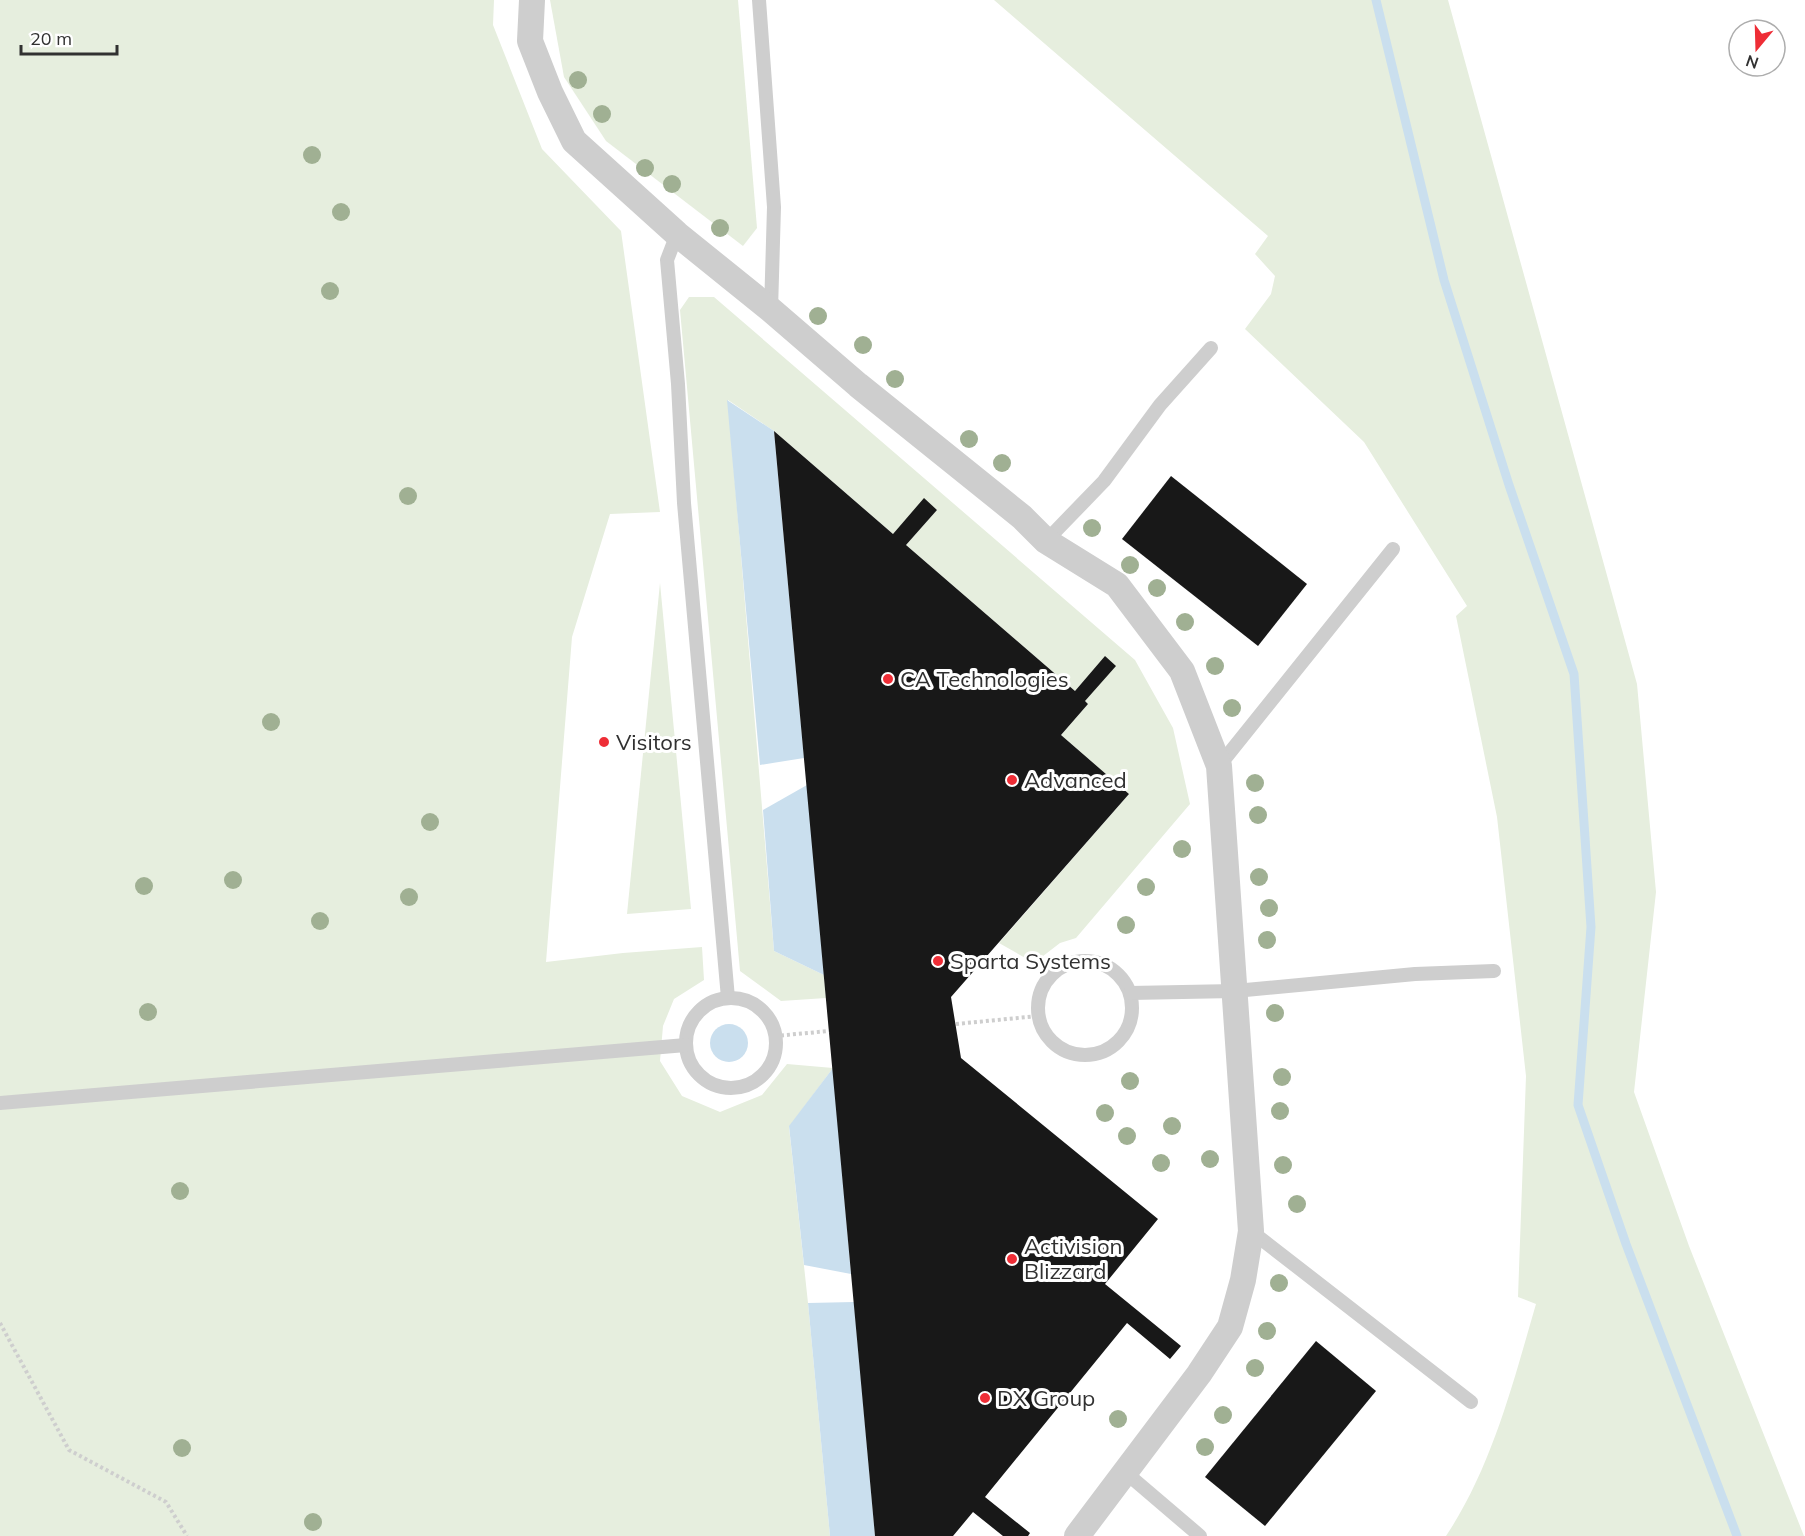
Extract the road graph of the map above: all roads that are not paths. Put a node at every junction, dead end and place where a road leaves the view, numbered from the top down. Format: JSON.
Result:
{"nodes":[{"id":1,"x":532,"y":0,"type":"edge"},
{"id":2,"x":759,"y":0,"type":"edge"},
{"id":3,"x":677,"y":234,"type":"junction"},
{"id":4,"x":771,"y":310,"type":"junction"},
{"id":5,"x":1210,"y":348,"type":"dead end"},
{"id":6,"x":1046,"y":540,"type":"junction"},
{"id":7,"x":1393,"y":549,"type":"dead end"},
{"id":8,"x":1219,"y":766,"type":"junction"},
{"id":9,"x":1494,"y":971,"type":"dead end"},
{"id":10,"x":1235,"y":991,"type":"junction"},
{"id":11,"x":1130,"y":993,"type":"junction"},
{"id":12,"x":728,"y":998,"type":"junction"},
{"id":13,"x":686,"y":1045,"type":"junction"},
{"id":14,"x":0,"y":1103,"type":"edge"},
{"id":15,"x":1251,"y":1231,"type":"junction"},
{"id":16,"x":1471,"y":1402,"type":"dead end"},
{"id":17,"x":1125,"y":1472,"type":"junction"},
{"id":18,"x":1077,"y":1536,"type":"edge"},
{"id":19,"x":1200,"y":1536,"type":"edge"}],
"edges":[{"from":1,"to":3,"type":"street"},
{"from":2,"to":4,"type":"lane"},
{"from":3,"to":4,"type":"street"},
{"from":3,"to":12,"type":"lane"},
{"from":4,"to":6,"type":"street"},
{"from":5,"to":6,"type":"lane"},
{"from":6,"to":8,"type":"street"},
{"from":7,"to":8,"type":"lane"},
{"from":8,"to":10,"type":"street"},
{"from":9,"to":10,"type":"lane"},
{"from":10,"to":11,"type":"lane"},
{"from":10,"to":15,"type":"street"},
{"from":11,"to":11,"type":"lane"},
{"from":12,"to":13,"type":"lane"},
{"from":12,"to":13,"type":"lane"},
{"from":13,"to":14,"type":"lane"},
{"from":15,"to":16,"type":"lane"},
{"from":15,"to":17,"type":"street"},
{"from":17,"to":18,"type":"street"},
{"from":17,"to":19,"type":"lane"}]}
